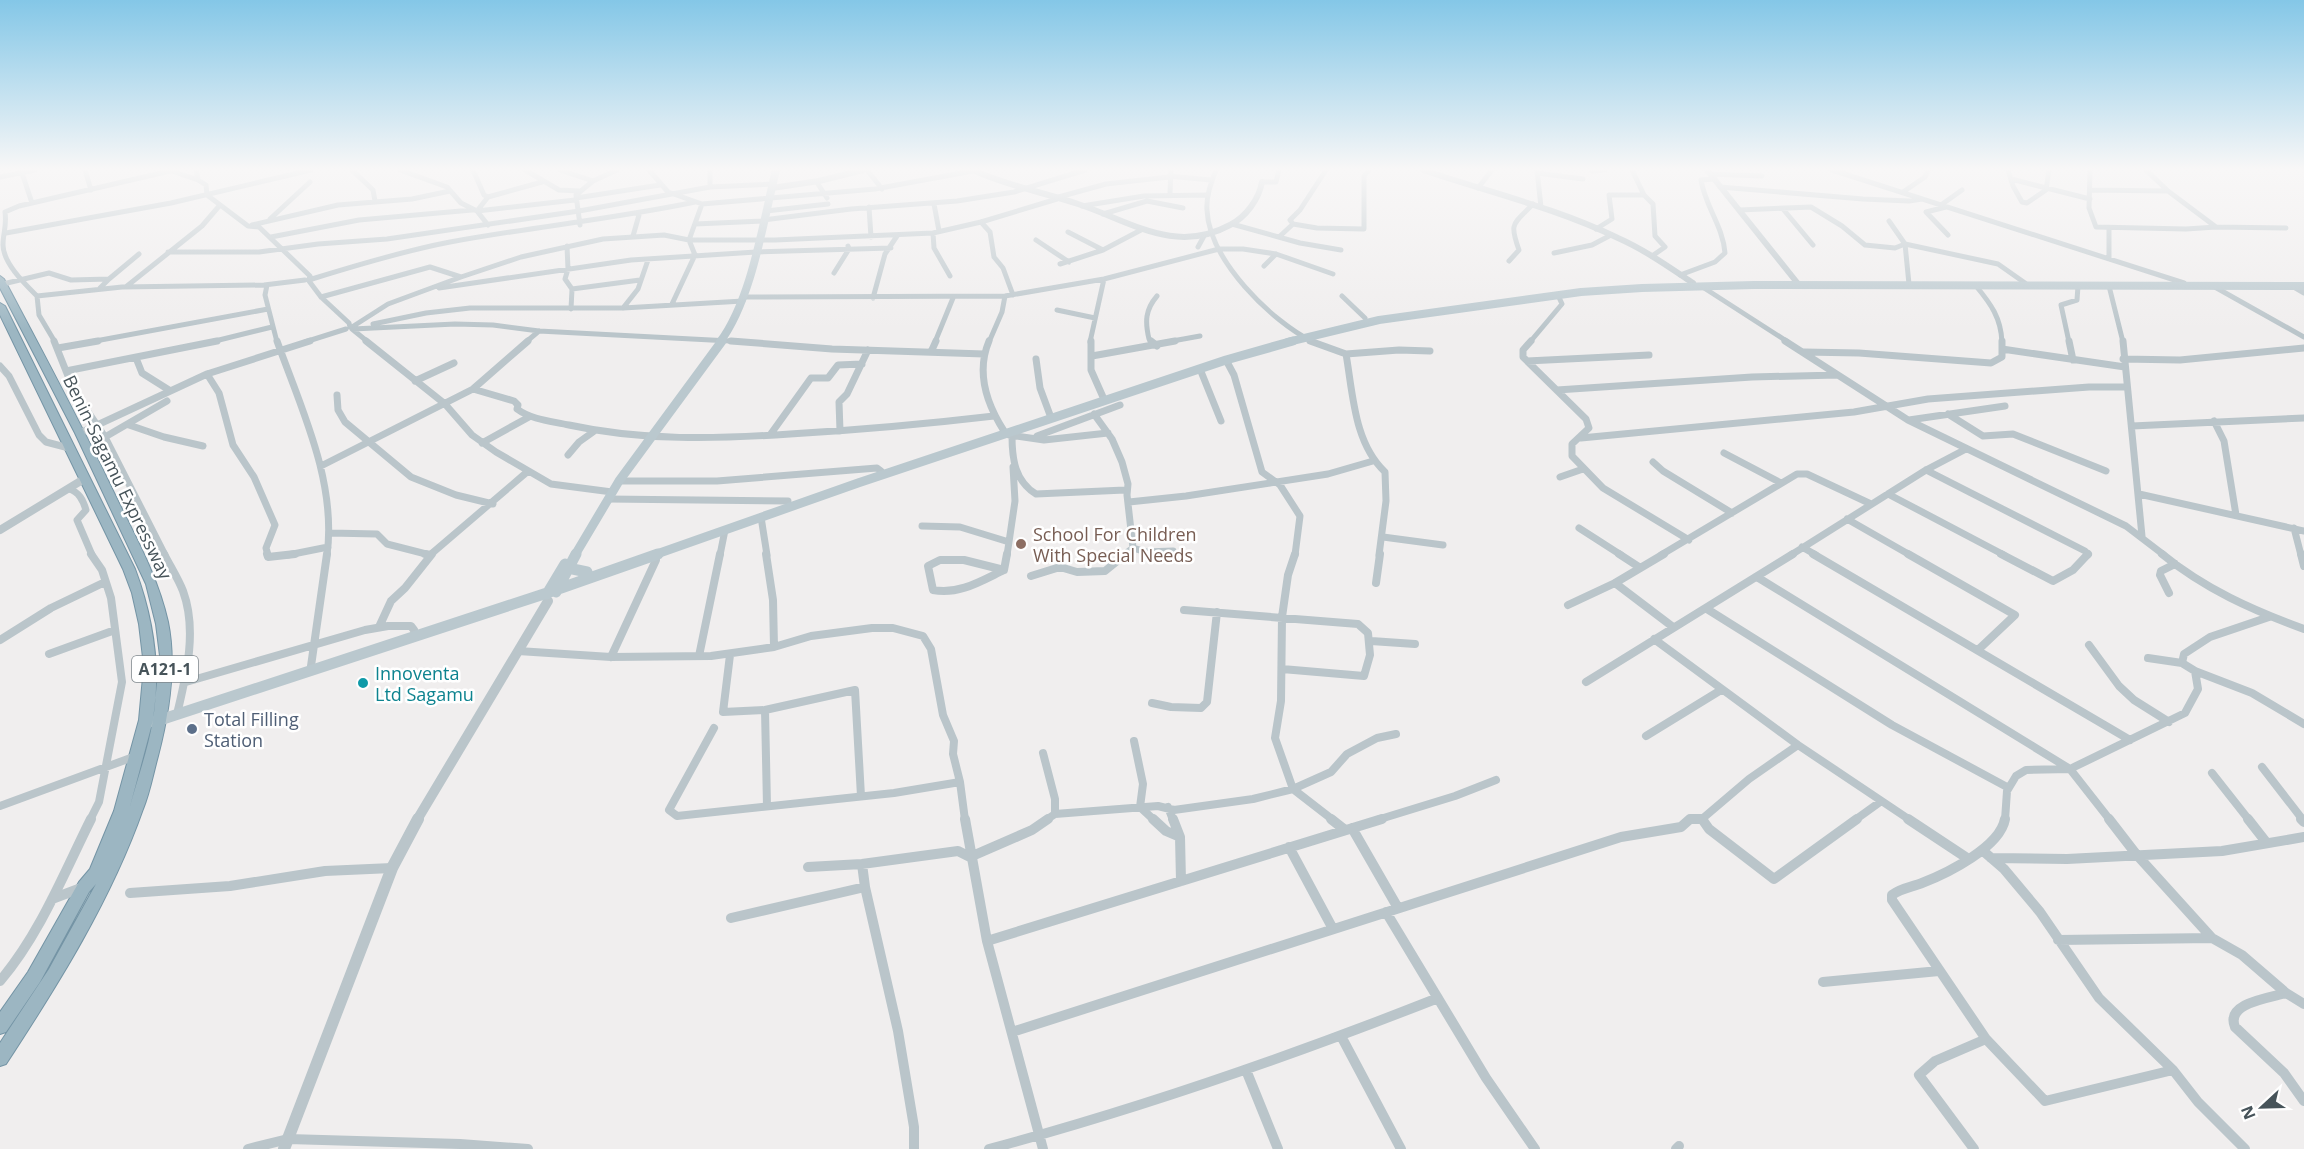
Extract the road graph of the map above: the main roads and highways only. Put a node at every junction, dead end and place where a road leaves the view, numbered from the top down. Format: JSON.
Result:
{"nodes":[{"id":1,"x":762,"y":224,"type":"edge"},
{"id":2,"x":1,"y":281,"type":"edge"},
{"id":3,"x":1798,"y":284,"type":"junction"},
{"id":4,"x":2211,"y":284,"type":"junction"},
{"id":5,"x":1697,"y":285,"type":"junction"},
{"id":6,"x":2304,"y":285,"type":"edge"},
{"id":7,"x":0,"y":306,"type":"edge"},
{"id":8,"x":1302,"y":335,"type":"junction"},
{"id":9,"x":1008,"y":434,"type":"junction"},
{"id":10,"x":85,"y":447,"type":"junction"},
{"id":11,"x":70,"y":450,"type":"junction"},
{"id":12,"x":554,"y":584,"type":"junction"},
{"id":13,"x":160,"y":718,"type":"junction"},
{"id":14,"x":145,"y":722,"type":"junction"},
{"id":15,"x":0,"y":1026,"type":"edge"},
{"id":16,"x":0,"y":1058,"type":"edge"}],
"edges":[{"from":1,"to":12,"type":"main road"},
{"from":2,"to":10,"type":"highway","name":"Benin-Sagamu Expressway","number":"A121-1"},
{"from":3,"to":4,"type":"main road"},
{"from":3,"to":4,"type":"main road"},
{"from":3,"to":5,"type":"main road"},
{"from":4,"to":6,"type":"main road"},
{"from":4,"to":6,"type":"main road"},
{"from":5,"to":8,"type":"main road"},
{"from":5,"to":8,"type":"main road"},
{"from":7,"to":11,"type":"highway","name":"Benin-Sagamu Expressway","number":"A121-1"},
{"from":8,"to":9,"type":"main road"},
{"from":8,"to":9,"type":"main road"},
{"from":9,"to":12,"type":"main road"},
{"from":9,"to":12,"type":"main road"},
{"from":10,"to":11,"type":"highway"},
{"from":10,"to":13,"type":"highway","name":"Benin-Sagamu Expressway","number":"A121-1"},
{"from":11,"to":14,"type":"highway","name":"Benin-Sagamu Expressway","number":"A121-1"},
{"from":12,"to":13,"type":"main road"},
{"from":12,"to":13,"type":"main road"},
{"from":13,"to":14,"type":"main road"},
{"from":13,"to":16,"type":"highway","name":"Benin-Sagamu Expressway","number":"A121-1"},
{"from":14,"to":15,"type":"highway","name":"Benin-Sagamu Expressway","number":"A121-1"}]}
